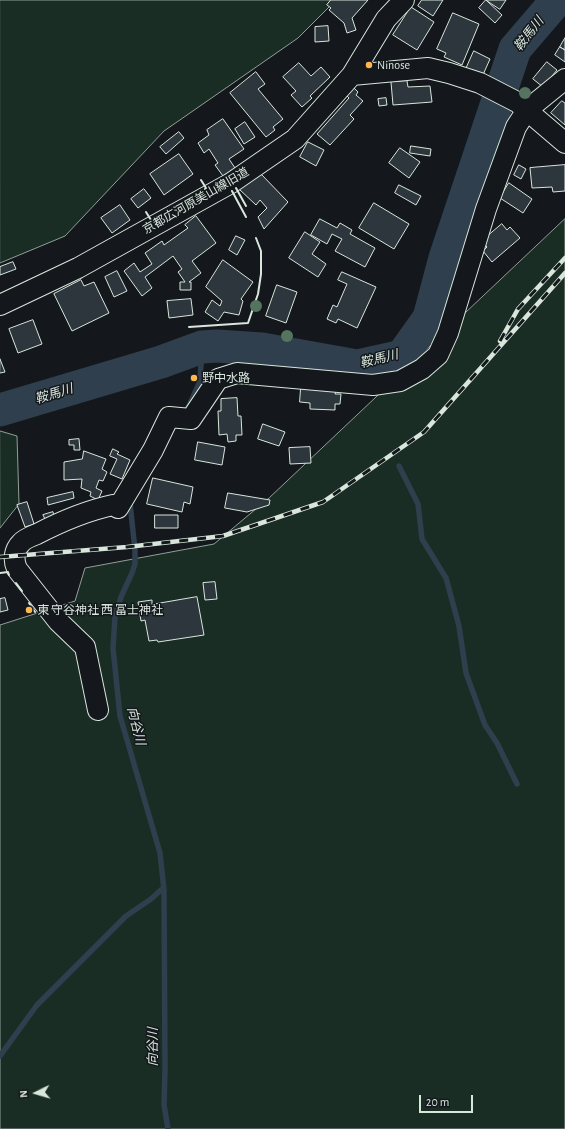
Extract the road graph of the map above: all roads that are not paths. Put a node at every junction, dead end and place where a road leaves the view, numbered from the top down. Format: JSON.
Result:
{"nodes":[{"id":1,"x":404,"y":0,"type":"edge"},
{"id":2,"x":352,"y":75,"type":"junction"},
{"id":3,"x":565,"y":79,"type":"edge"},
{"id":4,"x":522,"y":106,"type":"junction"},
{"id":5,"x":565,"y":143,"type":"edge"},
{"id":6,"x":0,"y":305,"type":"edge"},
{"id":7,"x":98,"y":710,"type":"dead end"}],
"edges":[{"from":1,"to":2,"type":"street","name":"京都広河原美山線旧道"},
{"from":2,"to":4,"type":"street"},
{"from":2,"to":6,"type":"street","name":"京都広河原美山線旧道"},
{"from":3,"to":4,"type":"street"},
{"from":4,"to":5,"type":"street"},
{"from":4,"to":7,"type":"street"}]}
